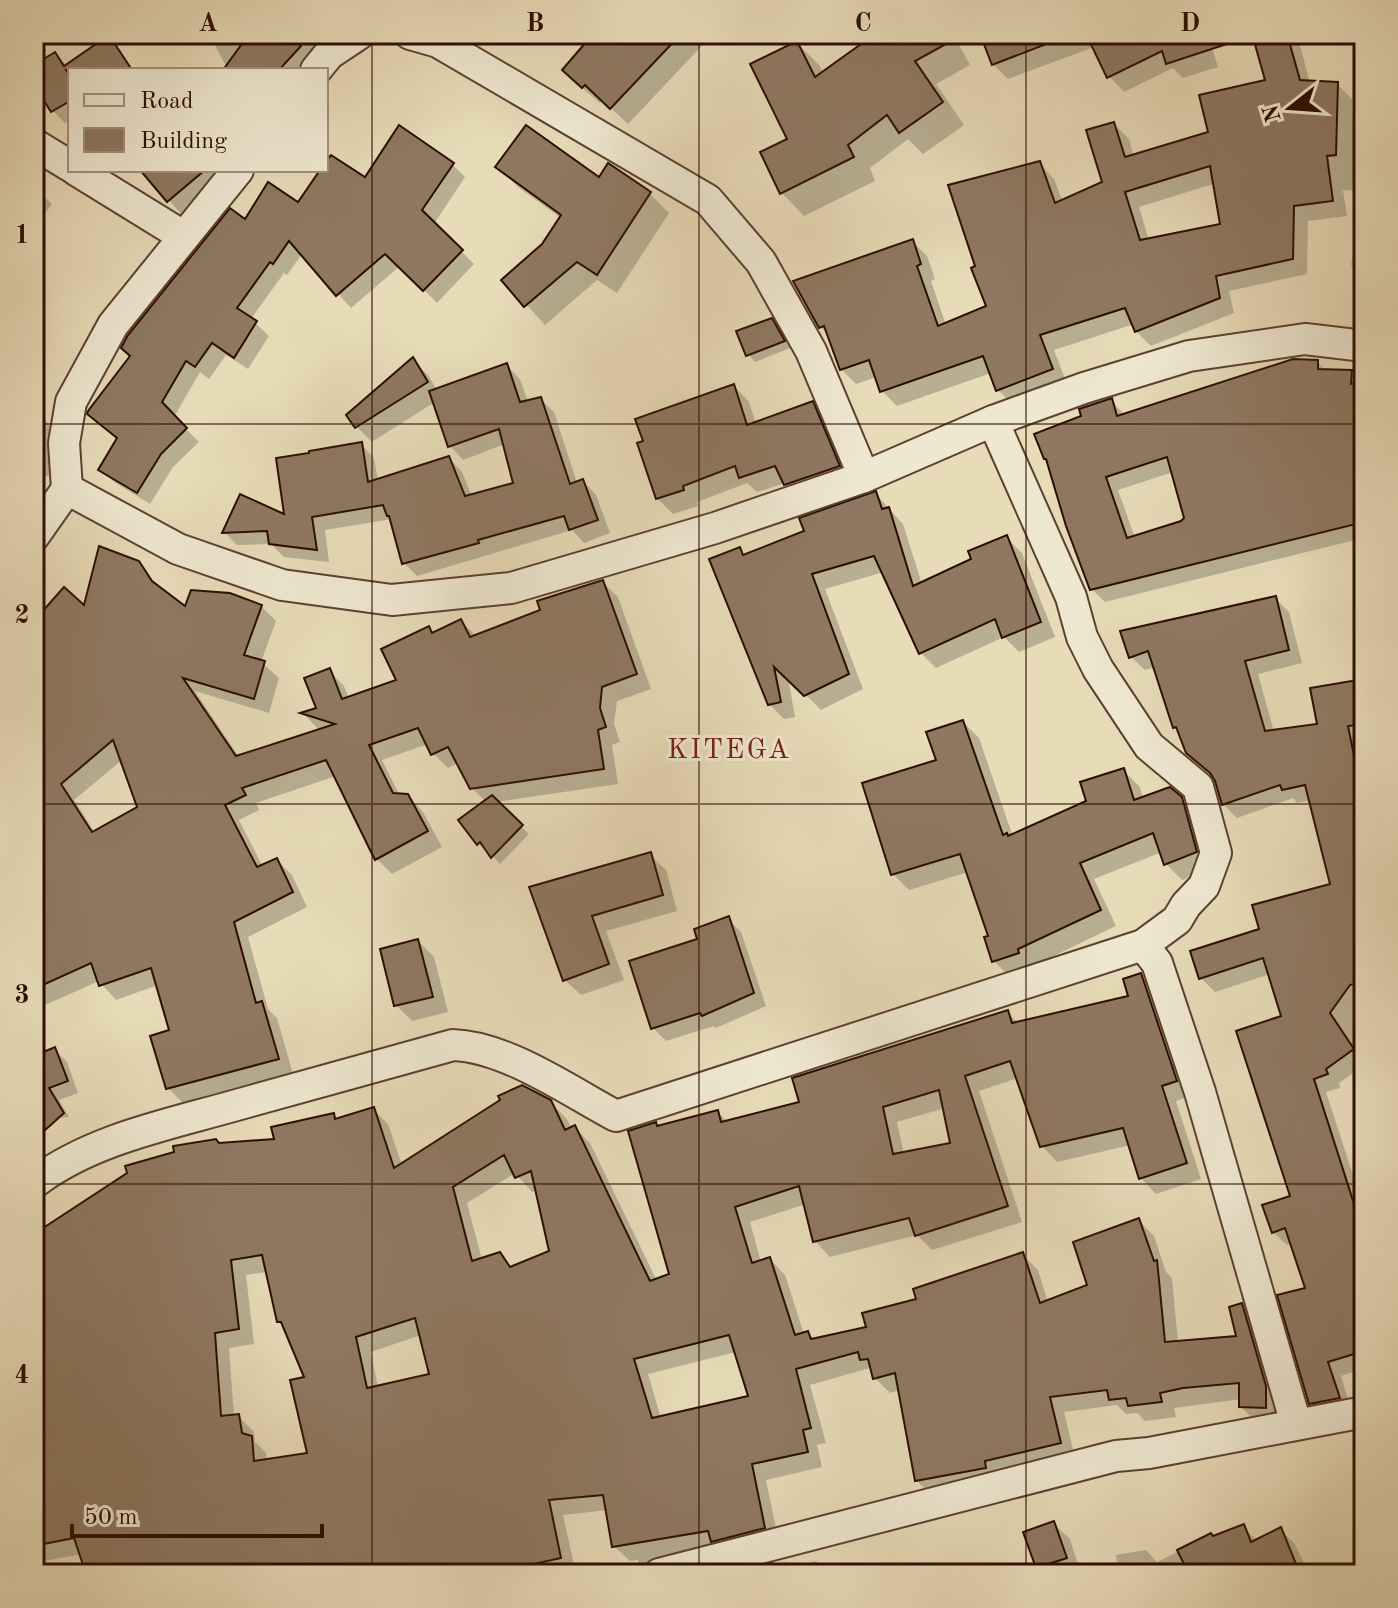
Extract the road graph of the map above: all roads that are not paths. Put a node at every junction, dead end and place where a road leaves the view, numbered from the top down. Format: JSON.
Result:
{"nodes":[{"id":1,"x":359,"y":34,"type":"edge"},
{"id":2,"x":410,"y":34,"type":"edge"},
{"id":3,"x":318,"y":68,"type":"edge"},
{"id":4,"x":34,"y":144,"type":"edge"},
{"id":5,"x":68,"y":165,"type":"edge"},
{"id":6,"x":79,"y":172,"type":"edge"},
{"id":7,"x":236,"y":172,"type":"edge"},
{"id":8,"x":183,"y":236,"type":"junction"},
{"id":9,"x":1364,"y":346,"type":"edge"},
{"id":10,"x":993,"y":421,"type":"junction"},
{"id":11,"x":864,"y":477,"type":"junction"},
{"id":12,"x":67,"y":489,"type":"junction"},
{"id":13,"x":34,"y":536,"type":"edge"},
{"id":14,"x":1143,"y":945,"type":"junction"},
{"id":15,"x":34,"y":1183,"type":"edge"},
{"id":16,"x":1364,"y":1412,"type":"edge"},
{"id":17,"x":1296,"y":1424,"type":"junction"},
{"id":18,"x":659,"y":1574,"type":"edge"}],
"edges":[{"from":1,"to":3,"type":"street"},
{"from":2,"to":11,"type":"street"},
{"from":4,"to":5,"type":"street"},
{"from":6,"to":8,"type":"street"},
{"from":7,"to":8,"type":"street"},
{"from":8,"to":12,"type":"street"},
{"from":9,"to":10,"type":"street"},
{"from":10,"to":11,"type":"street"},
{"from":10,"to":14,"type":"street"},
{"from":11,"to":12,"type":"street"},
{"from":12,"to":13,"type":"street"},
{"from":14,"to":15,"type":"street"},
{"from":14,"to":17,"type":"street"},
{"from":16,"to":17,"type":"street"},
{"from":17,"to":18,"type":"street"}]}
